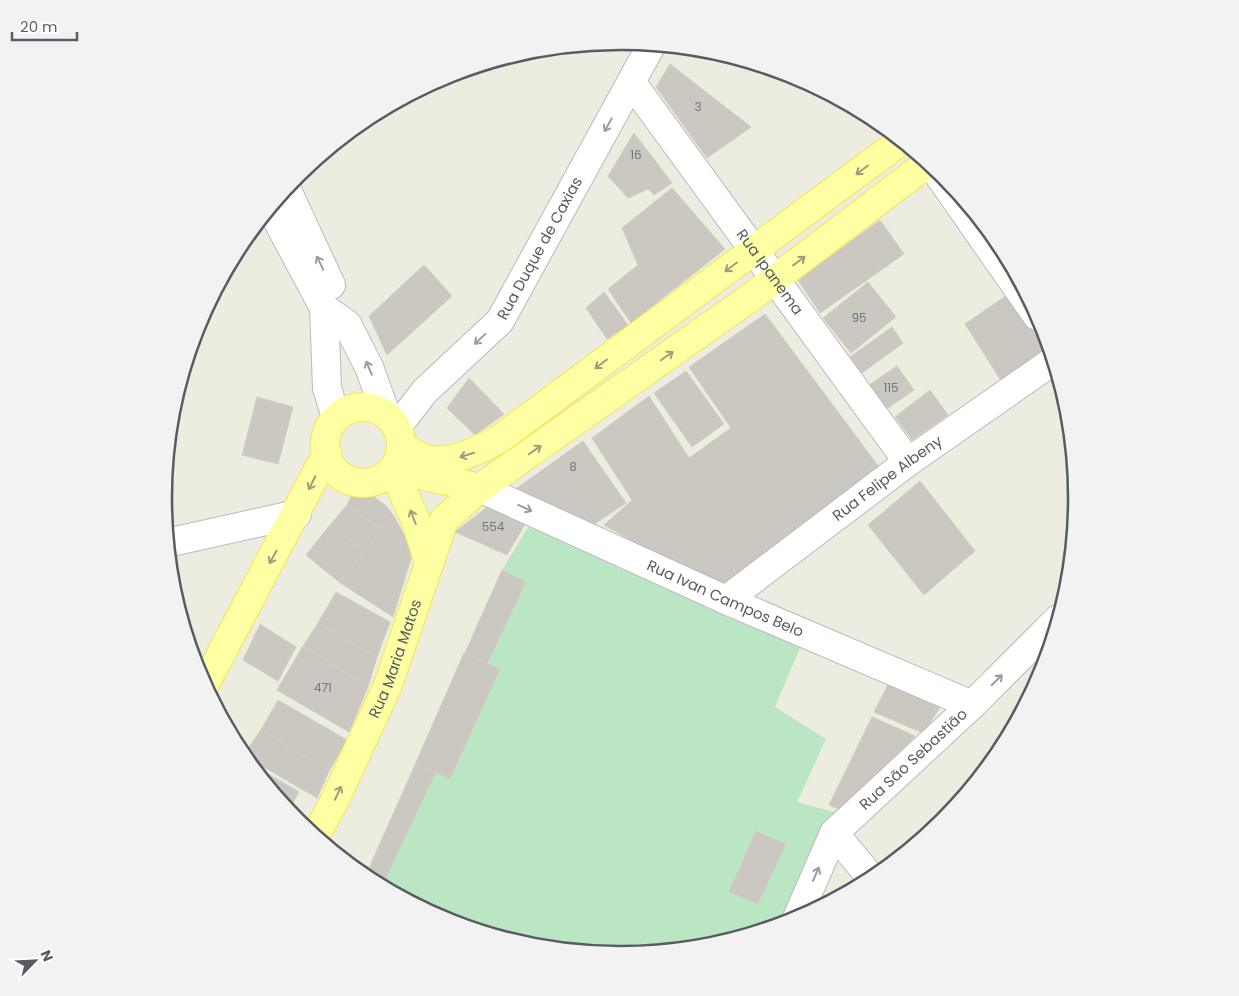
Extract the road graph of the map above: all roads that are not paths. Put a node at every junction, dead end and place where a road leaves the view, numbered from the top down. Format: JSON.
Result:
{"nodes":[{"id":1,"x":648,"y":51,"type":"edge"},
{"id":2,"x":632,"y":83,"type":"junction"},
{"id":3,"x":895,"y":145,"type":"edge"},
{"id":4,"x":922,"y":168,"type":"edge"},
{"id":5,"x":290,"y":196,"type":"edge"},
{"id":6,"x":274,"y":214,"type":"edge"},
{"id":7,"x":967,"y":216,"type":"edge"},
{"id":8,"x":753,"y":250,"type":"junction"},
{"id":9,"x":1003,"y":267,"type":"edge"},
{"id":10,"x":774,"y":279,"type":"junction"},
{"id":11,"x":324,"y":308,"type":"junction"},
{"id":12,"x":347,"y":324,"type":"junction"},
{"id":13,"x":1047,"y":365,"type":"edge"},
{"id":14,"x":336,"y":418,"type":"junction"},
{"id":15,"x":394,"y":439,"type":"junction"},
{"id":16,"x":327,"y":453,"type":"junction"},
{"id":17,"x":908,"y":462,"type":"junction"},
{"id":18,"x":480,"y":488,"type":"junction"},
{"id":19,"x":297,"y":514,"type":"junction"},
{"id":20,"x":174,"y":542,"type":"edge"},
{"id":21,"x":429,"y":563,"type":"junction"},
{"id":22,"x":726,"y":600,"type":"junction"},
{"id":23,"x":1048,"y":629,"type":"edge"},
{"id":24,"x":209,"y":676,"type":"edge"},
{"id":25,"x":972,"y":705,"type":"junction"},
{"id":26,"x":319,"y":830,"type":"edge"},
{"id":27,"x":834,"y":834,"type":"junction"},
{"id":28,"x":866,"y":871,"type":"edge"},
{"id":29,"x":802,"y":907,"type":"edge"}],
"edges":[{"from":1,"to":2,"type":"street","name":"Rua Duque de Caxias"},
{"from":2,"to":8,"type":"street","name":"Rua Ipanema"},
{"from":2,"to":15,"type":"street","name":"Rua Duque de Caxias","one_way":true},
{"from":3,"to":8,"type":"main road","one_way":true},
{"from":10,"to":4,"type":"main road","name":"Rua Maria Matos","one_way":true},
{"from":12,"to":5,"type":"street","one_way":true},
{"from":6,"to":11,"type":"street"},
{"from":7,"to":9,"type":"street"},
{"from":8,"to":10,"type":"street","name":"Rua Ipanema"},
{"from":8,"to":15,"type":"main road","one_way":true},
{"from":10,"to":17,"type":"street","name":"Rua Ipanema"},
{"from":18,"to":10,"type":"main road","name":"Rua Maria Matos","one_way":true},
{"from":11,"to":12,"type":"street"},
{"from":11,"to":14,"type":"street"},
{"from":15,"to":12,"type":"street","one_way":true},
{"from":13,"to":17,"type":"street","name":"Rua Felipe Albeny"},
{"from":14,"to":15,"type":"main road"},
{"from":14,"to":16,"type":"main road"},
{"from":15,"to":16,"type":"main road"},
{"from":15,"to":18,"type":"main road"},
{"from":21,"to":15,"type":"main road","one_way":true},
{"from":16,"to":19,"type":"main road","one_way":true},
{"from":17,"to":22,"type":"street","name":"Rua Felipe Albeny"},
{"from":18,"to":21,"type":"main road","name":"Rua Maria Matos"},
{"from":18,"to":22,"type":"street","name":"Rua Ivan Campos Belo","one_way":true},
{"from":19,"to":20,"type":"street"},
{"from":19,"to":24,"type":"main road","one_way":true},
{"from":26,"to":21,"type":"main road","name":"Rua Maria Matos","one_way":true},
{"from":22,"to":25,"type":"street","name":"Rua Ivan Campos Belo"},
{"from":25,"to":23,"type":"street","name":"Rua São Sebastião","one_way":true},
{"from":25,"to":27,"type":"street","name":"Rua São Sebastião"},
{"from":27,"to":28,"type":"street"},
{"from":29,"to":27,"type":"street","name":"Rua São Sebastião","one_way":true}]}
